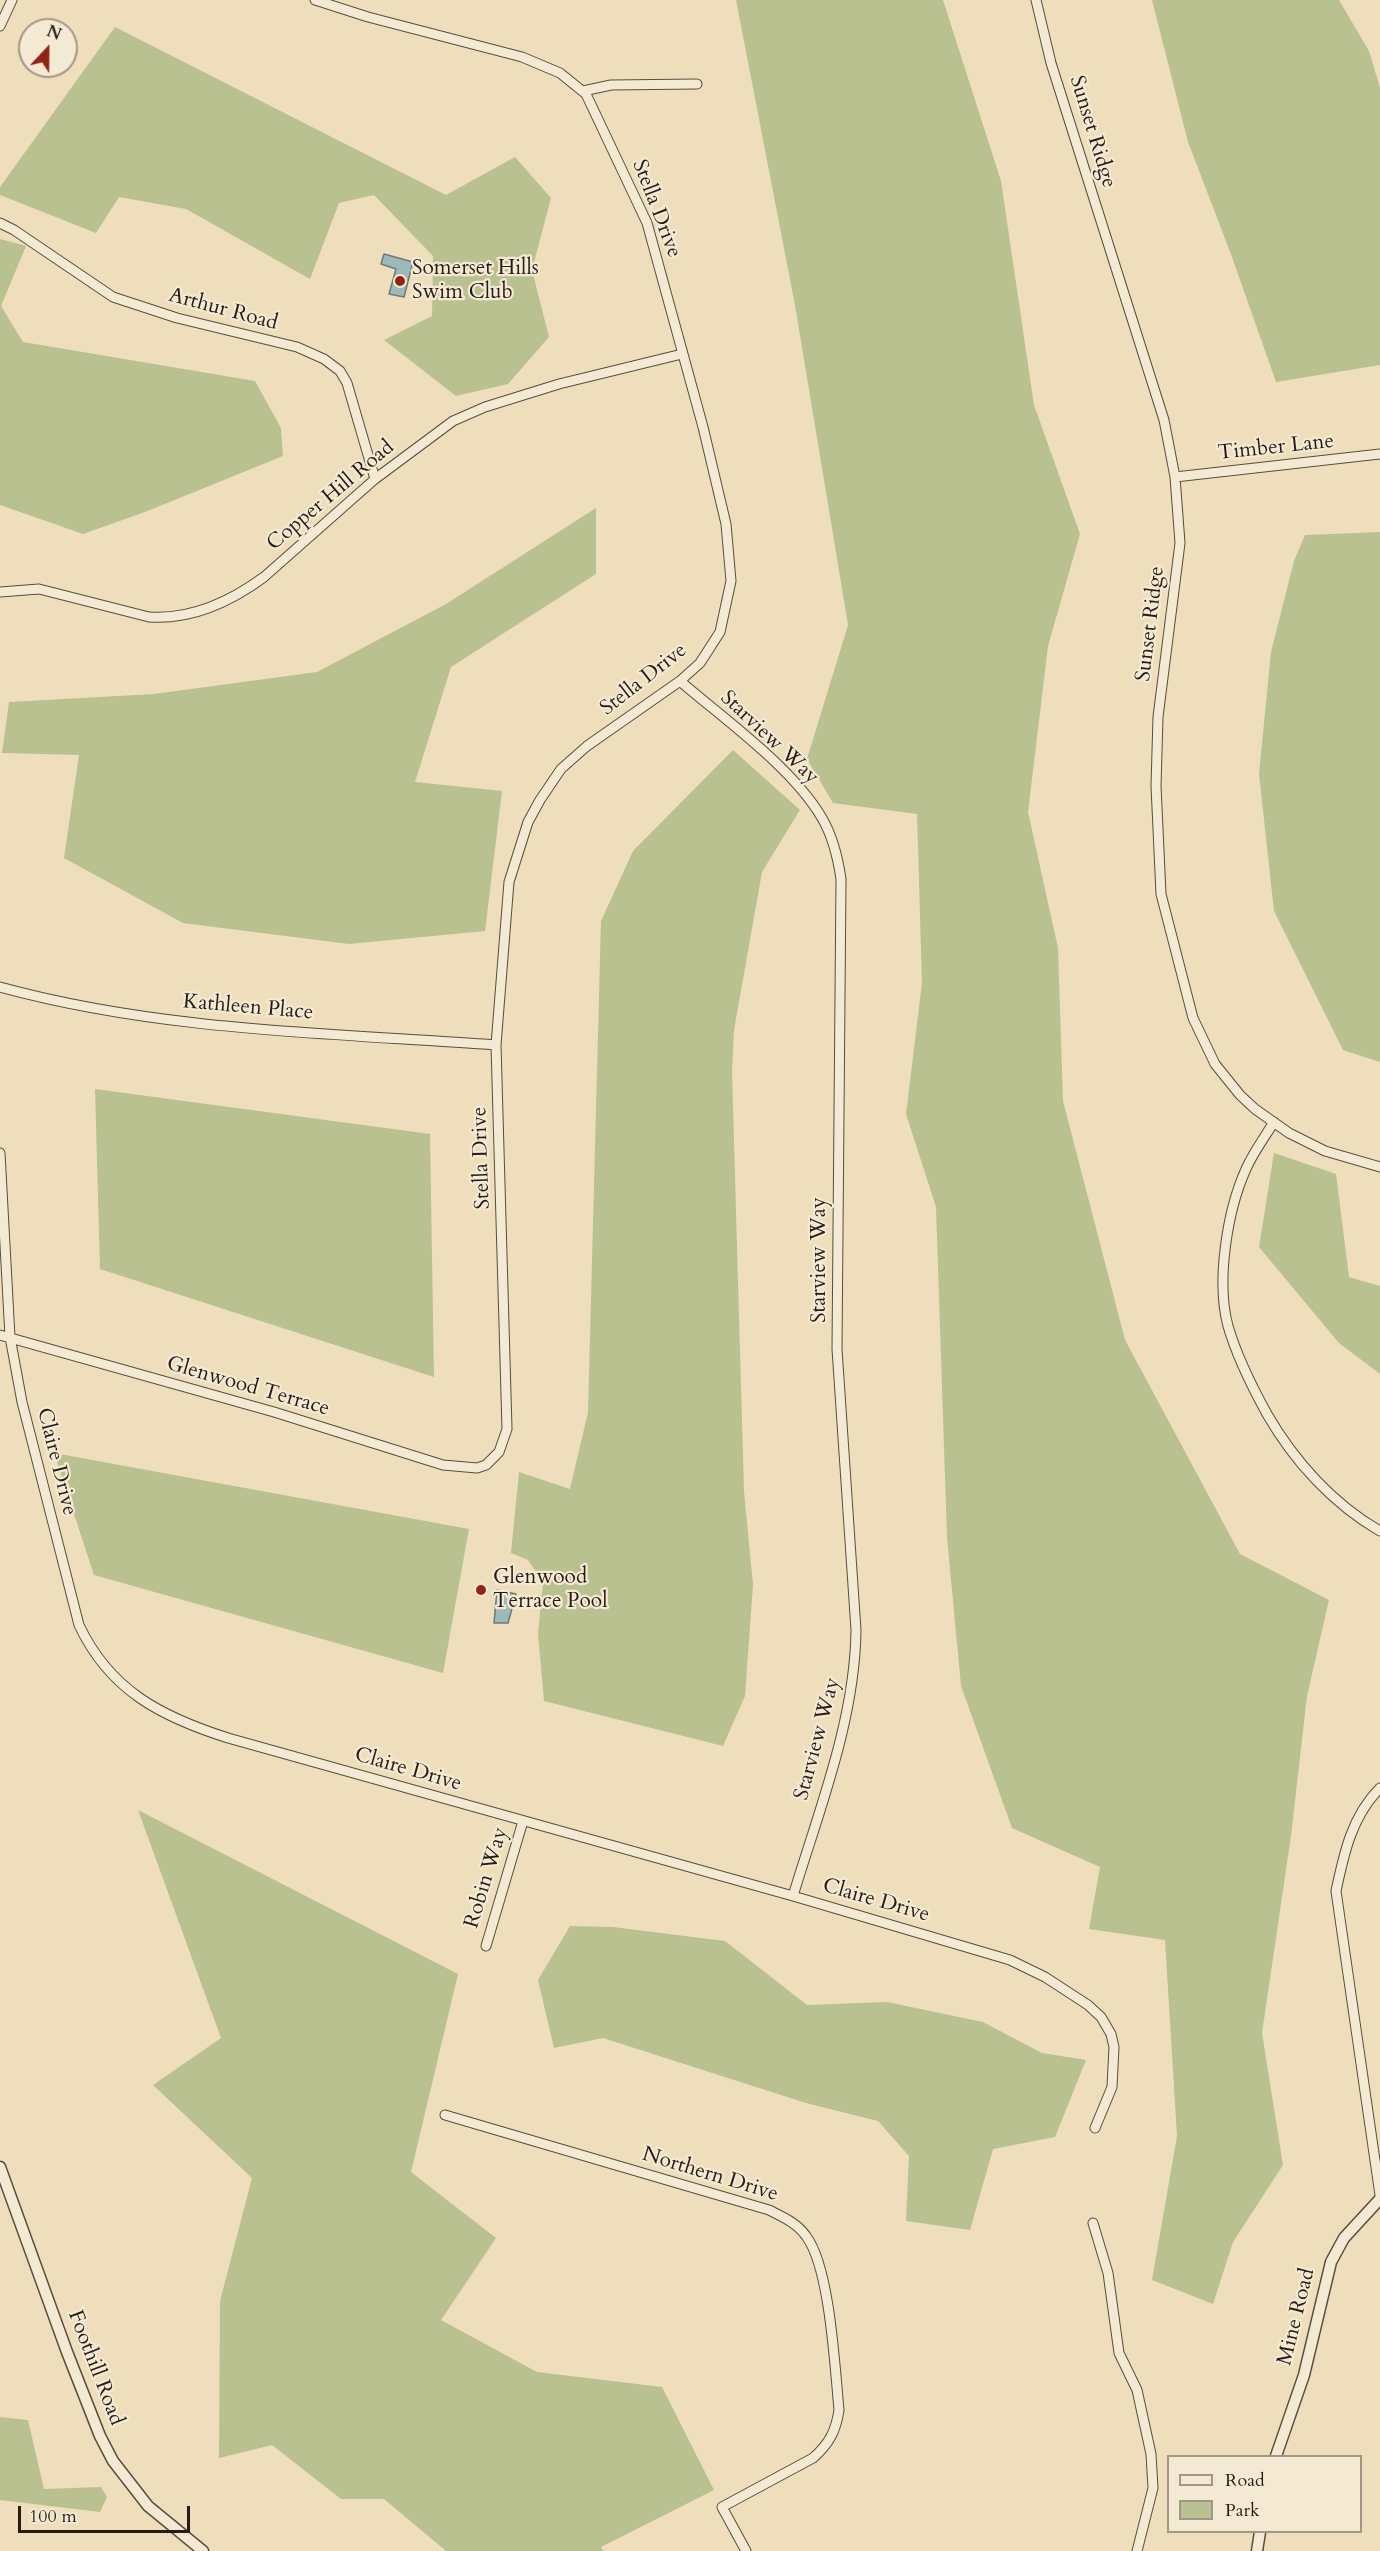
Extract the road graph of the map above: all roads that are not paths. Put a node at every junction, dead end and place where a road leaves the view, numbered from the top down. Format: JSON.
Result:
{"nodes":[{"id":1,"x":12,"y":0,"type":"edge"},
{"id":2,"x":315,"y":0,"type":"edge"},
{"id":3,"x":1036,"y":0,"type":"edge"},
{"id":4,"x":0,"y":26,"type":"edge"},
{"id":5,"x":698,"y":84,"type":"dead end"},
{"id":6,"x":583,"y":91,"type":"junction"},
{"id":7,"x":0,"y":223,"type":"edge"},
{"id":8,"x":682,"y":354,"type":"junction"},
{"id":9,"x":1380,"y":454,"type":"edge"},
{"id":10,"x":1175,"y":477,"type":"junction"},
{"id":11,"x":375,"y":479,"type":"junction"},
{"id":12,"x":0,"y":592,"type":"edge"},
{"id":13,"x":680,"y":681,"type":"junction"},
{"id":14,"x":0,"y":987,"type":"edge"},
{"id":15,"x":496,"y":1045,"type":"junction"},
{"id":16,"x":1274,"y":1122,"type":"junction"},
{"id":17,"x":0,"y":1153,"type":"edge"},
{"id":18,"x":1380,"y":1167,"type":"edge"},
{"id":19,"x":5,"y":1336,"type":"edge"},
{"id":20,"x":486,"y":1465,"type":"joint"},
{"id":21,"x":1380,"y":1531,"type":"edge"},
{"id":22,"x":1380,"y":1788,"type":"edge"},
{"id":23,"x":523,"y":1821,"type":"junction"},
{"id":24,"x":793,"y":1896,"type":"junction"},
{"id":25,"x":486,"y":1946,"type":"dead end"},
{"id":26,"x":445,"y":2115,"type":"dead end"},
{"id":27,"x":1095,"y":2128,"type":"dead end"},
{"id":28,"x":0,"y":2167,"type":"edge"},
{"id":29,"x":1380,"y":2195,"type":"edge"},
{"id":30,"x":1380,"y":2199,"type":"edge"},
{"id":31,"x":1093,"y":2223,"type":"dead end"},
{"id":32,"x":1277,"y":2455,"type":"edge"},
{"id":33,"x":1260,"y":2533,"type":"edge"},
{"id":34,"x":203,"y":2551,"type":"edge"},
{"id":35,"x":746,"y":2551,"type":"edge"},
{"id":36,"x":1137,"y":2551,"type":"edge"},
{"id":37,"x":1257,"y":2551,"type":"edge"}],
"edges":[{"from":1,"to":4,"type":"street"},
{"from":2,"to":6,"type":"street","name":"Stella Drive"},
{"from":3,"to":10,"type":"street","name":"Sunset Ridge"},
{"from":5,"to":6,"type":"street"},
{"from":6,"to":8,"type":"street","name":"Stella Drive"},
{"from":7,"to":11,"type":"street","name":"Arthur Road"},
{"from":8,"to":11,"type":"street","name":"Copper Hill Road"},
{"from":8,"to":13,"type":"street","name":"Stella Drive"},
{"from":9,"to":10,"type":"street","name":"Timber Lane"},
{"from":10,"to":16,"type":"street","name":"Sunset Ridge"},
{"from":11,"to":12,"type":"street","name":"Copper Hill Road"},
{"from":13,"to":15,"type":"street","name":"Stella Drive"},
{"from":13,"to":24,"type":"street","name":"Starview Way"},
{"from":14,"to":15,"type":"street","name":"Kathleen Place"},
{"from":15,"to":20,"type":"street","name":"Stella Drive"},
{"from":16,"to":18,"type":"street","name":"Sunset Ridge"},
{"from":16,"to":21,"type":"street"},
{"from":17,"to":19,"type":"street","name":"Claire Drive"},
{"from":19,"to":20,"type":"street","name":"Glenwood Terrace"},
{"from":19,"to":23,"type":"street","name":"Claire Drive"},
{"from":22,"to":29,"type":"street"},
{"from":23,"to":24,"type":"street","name":"Claire Drive"},
{"from":23,"to":25,"type":"street","name":"Robin Way"},
{"from":24,"to":27,"type":"street","name":"Claire Drive"},
{"from":26,"to":35,"type":"street","name":"Northern Drive"},
{"from":28,"to":34,"type":"street","name":"Foothill Road"},
{"from":30,"to":32,"type":"street","name":"Mine Road"},
{"from":31,"to":36,"type":"street"},
{"from":33,"to":37,"type":"street"}]}
